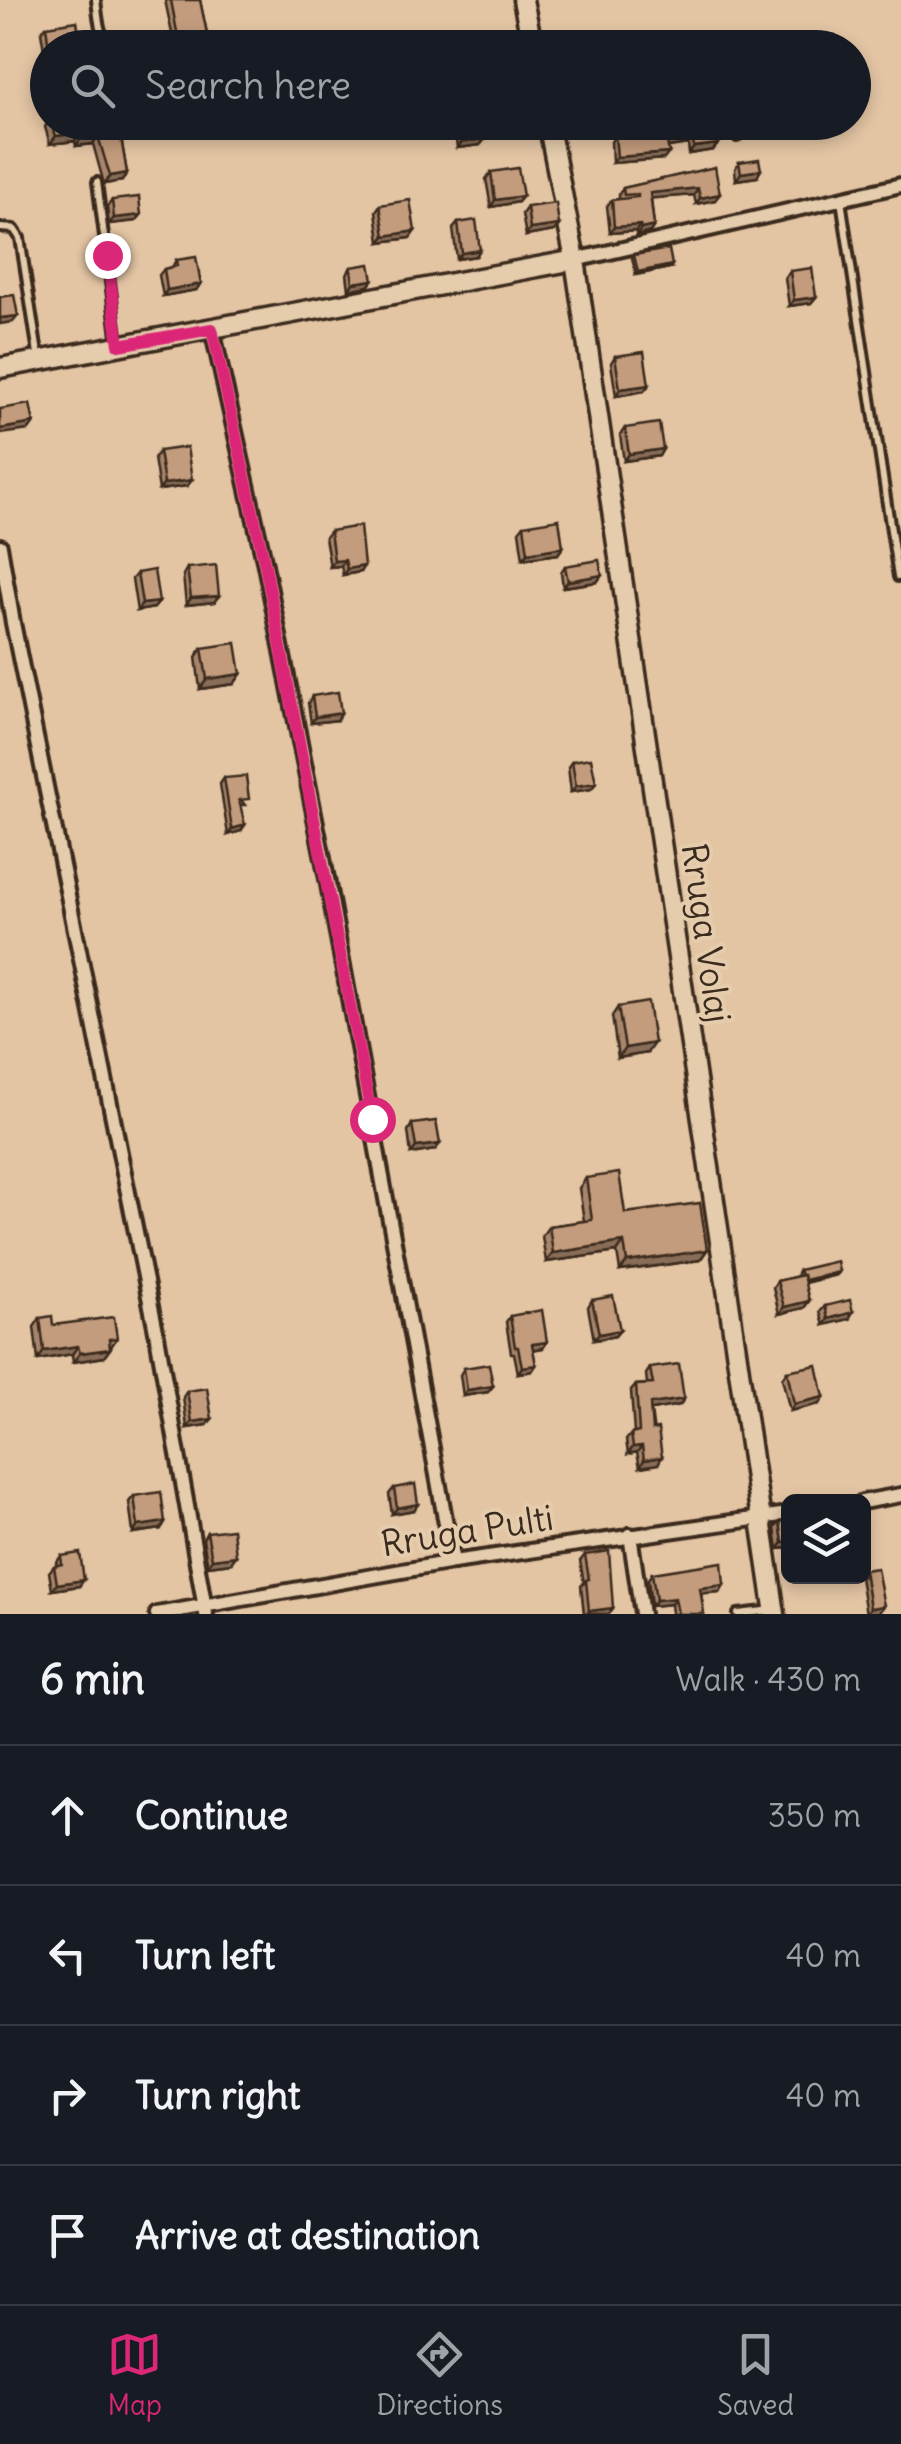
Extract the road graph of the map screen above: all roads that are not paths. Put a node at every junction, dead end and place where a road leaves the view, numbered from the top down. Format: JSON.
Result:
{"nodes":[{"id":1,"x":96,"y":0,"type":"edge"},
{"id":2,"x":523,"y":0,"type":"edge"},
{"id":3,"x":101,"y":30,"type":"edge"},
{"id":4,"x":529,"y":30,"type":"edge"},
{"id":5,"x":552,"y":140,"type":"edge"},
{"id":6,"x":98,"y":182,"type":"dead end"},
{"id":7,"x":901,"y":185,"type":"edge"},
{"id":8,"x":840,"y":198,"type":"junction"},
{"id":9,"x":0,"y":228,"type":"edge"},
{"id":10,"x":575,"y":260,"type":"junction"},
{"id":11,"x":212,"y":329,"type":"junction"},
{"id":12,"x":119,"y":345,"type":"junction"},
{"id":13,"x":39,"y":361,"type":"junction"},
{"id":14,"x":0,"y":368,"type":"edge"},
{"id":15,"x":0,"y":546,"type":"edge"},
{"id":16,"x":898,"y":578,"type":"dead end"},
{"id":17,"x":901,"y":1494,"type":"edge"},
{"id":18,"x":871,"y":1500,"type":"edge"},
{"id":19,"x":781,"y":1516,"type":"edge"},
{"id":20,"x":760,"y":1520,"type":"junction"},
{"id":21,"x":630,"y":1535,"type":"junction"},
{"id":22,"x":453,"y":1562,"type":"junction"},
{"id":23,"x":205,"y":1610,"type":"edge"},
{"id":24,"x":774,"y":1612,"type":"edge"},
{"id":25,"x":157,"y":1614,"type":"edge"},
{"id":26,"x":642,"y":1614,"type":"edge"},
{"id":27,"x":738,"y":1614,"type":"edge"}],
"edges":[{"from":1,"to":3,"type":"lane"},
{"from":2,"to":4,"type":"street"},
{"from":5,"to":10,"type":"street","name":"Rruga Volaj"},
{"from":6,"to":12,"type":"lane"},
{"from":7,"to":8,"type":"street"},
{"from":8,"to":10,"type":"street"},
{"from":8,"to":16,"type":"lane"},
{"from":9,"to":13,"type":"lane"},
{"from":10,"to":11,"type":"street"},
{"from":10,"to":20,"type":"street","name":"Rruga Volaj"},
{"from":11,"to":12,"type":"street"},
{"from":11,"to":22,"type":"street"},
{"from":12,"to":13,"type":"street"},
{"from":13,"to":14,"type":"street"},
{"from":15,"to":23,"type":"street"},
{"from":17,"to":18,"type":"street"},
{"from":19,"to":20,"type":"street","name":"Rruga Pulti"},
{"from":20,"to":21,"type":"street","name":"Rruga Pulti"},
{"from":20,"to":24,"type":"street","name":"Rruga Volaj"},
{"from":21,"to":22,"type":"street","name":"Rruga Pulti"},
{"from":21,"to":26,"type":"street"},
{"from":22,"to":23,"type":"street","name":"Rruga Pulti"},
{"from":23,"to":25,"type":"street","name":"Rruga Pulti"},
{"from":24,"to":27,"type":"lane"}]}
